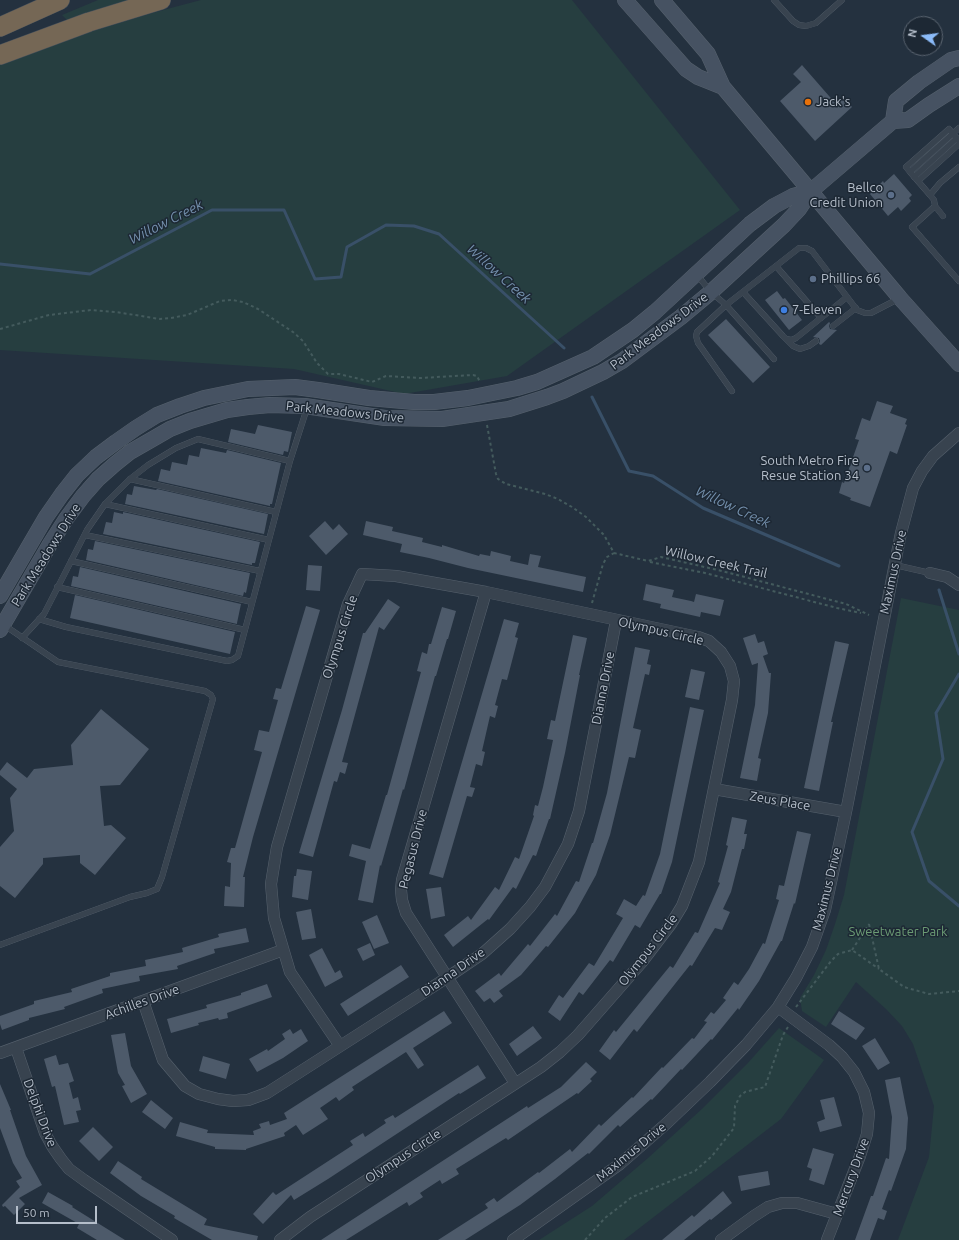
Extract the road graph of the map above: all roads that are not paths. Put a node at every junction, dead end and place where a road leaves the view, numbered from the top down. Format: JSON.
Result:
{"nodes":[{"id":1,"x":60,"y":0,"type":"edge"},
{"id":2,"x":161,"y":0,"type":"edge"},
{"id":3,"x":625,"y":0,"type":"edge"},
{"id":4,"x":662,"y":0,"type":"edge"},
{"id":5,"x":774,"y":0,"type":"edge"},
{"id":6,"x":842,"y":0,"type":"edge"},
{"id":7,"x":0,"y":27,"type":"edge"},
{"id":8,"x":0,"y":54,"type":"edge"},
{"id":9,"x":959,"y":58,"type":"edge"},
{"id":10,"x":959,"y":78,"type":"edge"},
{"id":11,"x":959,"y":86,"type":"edge"},
{"id":12,"x":723,"y":87,"type":"junction"},
{"id":13,"x":912,"y":117,"type":"junction"},
{"id":14,"x":892,"y":121,"type":"junction"},
{"id":15,"x":959,"y":128,"type":"edge"},
{"id":16,"x":953,"y":133,"type":"junction"},
{"id":17,"x":958,"y":141,"type":"edge"},
{"id":18,"x":959,"y":167,"type":"edge"},
{"id":19,"x":914,"y":176,"type":"junction"},
{"id":20,"x":811,"y":191,"type":"junction"},
{"id":21,"x":930,"y":195,"type":"junction"},
{"id":22,"x":935,"y":206,"type":"junction"},
{"id":23,"x":943,"y":216,"type":"dead end"},
{"id":24,"x":776,"y":266,"type":"junction"},
{"id":25,"x":696,"y":274,"type":"junction"},
{"id":26,"x":959,"y":281,"type":"edge"},
{"id":27,"x":711,"y":292,"type":"junction"},
{"id":28,"x":743,"y":292,"type":"junction"},
{"id":29,"x":847,"y":297,"type":"junction"},
{"id":30,"x":900,"y":298,"type":"junction"},
{"id":31,"x":726,"y":305,"type":"junction"},
{"id":32,"x":856,"y":308,"type":"junction"},
{"id":33,"x":822,"y":318,"type":"junction"},
{"id":34,"x":833,"y":326,"type":"dead end"},
{"id":35,"x":786,"y":339,"type":"junction"},
{"id":36,"x":816,"y":341,"type":"dead end"},
{"id":37,"x":774,"y":359,"type":"dead end"},
{"id":38,"x":959,"y":364,"type":"edge"},
{"id":39,"x":732,"y":391,"type":"dead end"},
{"id":40,"x":308,"y":406,"type":"junction"},
{"id":41,"x":959,"y":433,"type":"edge"},
{"id":42,"x":290,"y":461,"type":"junction"},
{"id":43,"x":130,"y":479,"type":"junction"},
{"id":44,"x":105,"y":504,"type":"junction"},
{"id":45,"x":276,"y":512,"type":"junction"},
{"id":46,"x":85,"y":535,"type":"junction"},
{"id":47,"x":269,"y":540,"type":"junction"},
{"id":48,"x":71,"y":561,"type":"junction"},
{"id":49,"x":895,"y":565,"type":"junction"},
{"id":50,"x":260,"y":571,"type":"junction"},
{"id":51,"x":930,"y":573,"type":"joint"},
{"id":52,"x":959,"y":585,"type":"edge"},
{"id":53,"x":57,"y":587,"type":"junction"},
{"id":54,"x":486,"y":592,"type":"junction"},
{"id":55,"x":0,"y":596,"type":"edge"},
{"id":56,"x":252,"y":602,"type":"junction"},
{"id":57,"x":40,"y":619,"type":"junction"},
{"id":58,"x":616,"y":621,"type":"junction"},
{"id":59,"x":1,"y":626,"type":"edge"},
{"id":60,"x":245,"y":630,"type":"junction"},
{"id":61,"x":22,"y":638,"type":"junction"},
{"id":62,"x":714,"y":789,"type":"junction"},
{"id":63,"x":846,"y":812,"type":"junction"},
{"id":64,"x":0,"y":945,"type":"edge"},
{"id":65,"x":283,"y":950,"type":"junction"},
{"id":66,"x":448,"y":977,"type":"junction"},
{"id":67,"x":143,"y":1001,"type":"junction"},
{"id":68,"x":778,"y":1007,"type":"junction"},
{"id":69,"x":340,"y":1046,"type":"junction"},
{"id":70,"x":16,"y":1048,"type":"junction"},
{"id":71,"x":0,"y":1053,"type":"edge"},
{"id":72,"x":514,"y":1083,"type":"junction"},
{"id":73,"x":837,"y":1214,"type":"junction"},
{"id":74,"x":172,"y":1240,"type":"edge"},
{"id":75,"x":280,"y":1240,"type":"edge"},
{"id":76,"x":513,"y":1240,"type":"edge"},
{"id":77,"x":721,"y":1240,"type":"edge"},
{"id":78,"x":828,"y":1240,"type":"edge"}],
"edges":[{"from":1,"to":7,"type":"highway"},
{"from":2,"to":8,"type":"highway"},
{"from":3,"to":12,"type":"main road"},
{"from":4,"to":12,"type":"main road"},
{"from":5,"to":6,"type":"lane"},
{"from":9,"to":14,"type":"main road"},
{"from":10,"to":13,"type":"main road"},
{"from":11,"to":13,"type":"main road"},
{"from":12,"to":20,"type":"main road"},
{"from":13,"to":14,"type":"main road"},
{"from":14,"to":20,"type":"main road","name":"Park Meadows Drive"},
{"from":15,"to":16,"type":"lane"},
{"from":16,"to":17,"type":"lane"},
{"from":16,"to":19,"type":"lane"},
{"from":17,"to":19,"type":"lane"},
{"from":18,"to":21,"type":"lane"},
{"from":19,"to":21,"type":"lane"},
{"from":20,"to":25,"type":"main road","name":"Park Meadows Drive"},
{"from":20,"to":27,"type":"main road","name":"Park Meadows Drive"},
{"from":20,"to":30,"type":"main road"},
{"from":21,"to":22,"type":"lane"},
{"from":22,"to":23,"type":"lane"},
{"from":22,"to":26,"type":"lane"},
{"from":24,"to":28,"type":"lane"},
{"from":24,"to":29,"type":"lane"},
{"from":24,"to":33,"type":"lane"},
{"from":25,"to":27,"type":"lane"},
{"from":25,"to":55,"type":"main road","name":"Park Meadows Drive"},
{"from":27,"to":31,"type":"lane"},
{"from":27,"to":40,"type":"main road","name":"Park Meadows Drive"},
{"from":28,"to":31,"type":"lane"},
{"from":28,"to":35,"type":"lane"},
{"from":29,"to":32,"type":"lane"},
{"from":29,"to":33,"type":"lane"},
{"from":30,"to":32,"type":"lane"},
{"from":30,"to":38,"type":"main road"},
{"from":31,"to":37,"type":"lane"},
{"from":31,"to":39,"type":"lane"},
{"from":32,"to":34,"type":"lane"},
{"from":33,"to":35,"type":"lane"},
{"from":35,"to":36,"type":"lane"},
{"from":40,"to":42,"type":"lane"},
{"from":40,"to":59,"type":"main road","name":"Park Meadows Drive"},
{"from":41,"to":49,"type":"street","name":"Maximus Drive"},
{"from":42,"to":43,"type":"lane"},
{"from":42,"to":45,"type":"lane"},
{"from":43,"to":44,"type":"lane"},
{"from":43,"to":45,"type":"lane"},
{"from":44,"to":46,"type":"lane"},
{"from":44,"to":47,"type":"lane"},
{"from":45,"to":47,"type":"lane"},
{"from":46,"to":48,"type":"lane"},
{"from":46,"to":50,"type":"lane"},
{"from":47,"to":50,"type":"lane"},
{"from":48,"to":53,"type":"lane"},
{"from":48,"to":56,"type":"lane"},
{"from":49,"to":51,"type":"lane"},
{"from":49,"to":63,"type":"street","name":"Maximus Drive"},
{"from":50,"to":56,"type":"lane"},
{"from":51,"to":52,"type":"street"},
{"from":53,"to":57,"type":"lane"},
{"from":53,"to":60,"type":"lane"},
{"from":54,"to":58,"type":"street","name":"Olympus Circle"},
{"from":54,"to":65,"type":"street","name":"Olympus Circle"},
{"from":54,"to":66,"type":"street","name":"Pegasus Drive"},
{"from":56,"to":60,"type":"lane"},
{"from":57,"to":60,"type":"lane"},
{"from":57,"to":61,"type":"lane"},
{"from":58,"to":62,"type":"street","name":"Olympus Circle"},
{"from":58,"to":66,"type":"street","name":"Dianna Drive"},
{"from":59,"to":61,"type":"lane"},
{"from":61,"to":64,"type":"lane"},
{"from":62,"to":63,"type":"street","name":"Zeus Place"},
{"from":62,"to":72,"type":"street","name":"Olympus Circle"},
{"from":63,"to":68,"type":"street","name":"Maximus Drive"},
{"from":65,"to":67,"type":"street","name":"Achilles Drive"},
{"from":65,"to":69,"type":"street","name":"Olympus Circle"},
{"from":66,"to":69,"type":"street","name":"Dianna Drive"},
{"from":66,"to":72,"type":"street","name":"Pegasus Drive"},
{"from":67,"to":69,"type":"street","name":"Dianna Drive"},
{"from":67,"to":70,"type":"street","name":"Achilles Drive"},
{"from":68,"to":73,"type":"street","name":"Mercury Drive"},
{"from":68,"to":76,"type":"street","name":"Maximus Drive"},
{"from":70,"to":71,"type":"street","name":"Achilles Drive"},
{"from":70,"to":74,"type":"street","name":"Delphi Drive"},
{"from":72,"to":75,"type":"street","name":"Olympus Circle"},
{"from":73,"to":77,"type":"street"},
{"from":73,"to":78,"type":"street","name":"Mercury Drive"}]}
